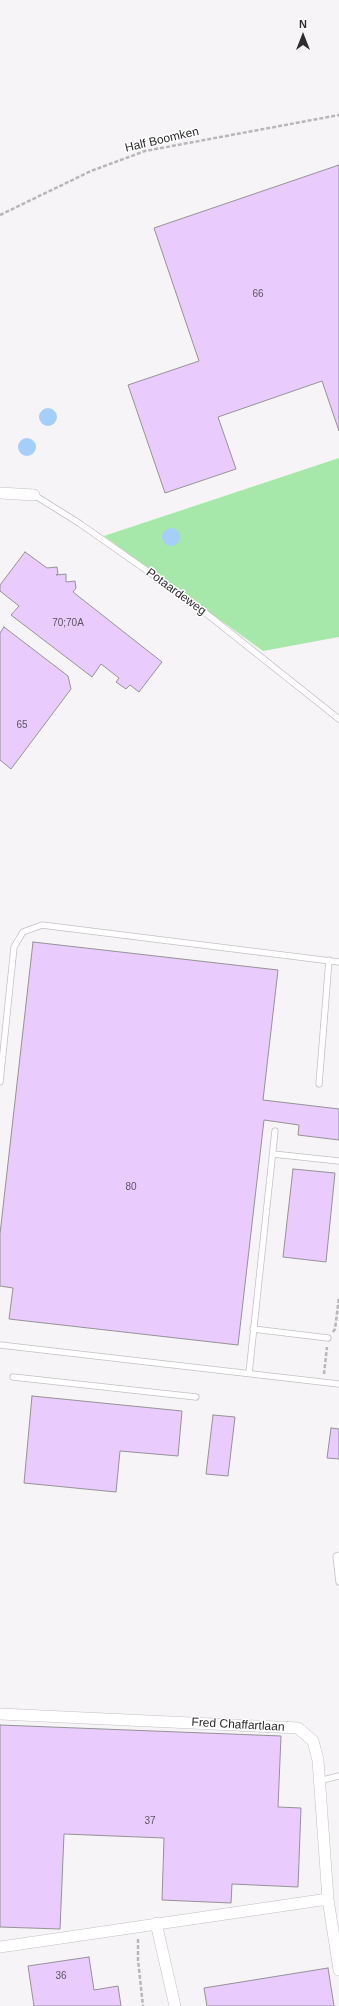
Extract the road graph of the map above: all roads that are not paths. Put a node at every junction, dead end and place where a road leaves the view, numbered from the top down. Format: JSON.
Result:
{"nodes":[{"id":1,"x":0,"y":493,"type":"edge"},
{"id":2,"x":34,"y":495,"type":"joint"},
{"id":3,"x":339,"y":720,"type":"edge"},
{"id":4,"x":329,"y":960,"type":"junction"},
{"id":5,"x":339,"y":962,"type":"edge"},
{"id":6,"x":0,"y":1082,"type":"edge"},
{"id":7,"x":319,"y":1084,"type":"dead end"},
{"id":8,"x":275,"y":1131,"type":"dead end"},
{"id":9,"x":273,"y":1154,"type":"junction"},
{"id":10,"x":339,"y":1161,"type":"edge"},
{"id":11,"x":253,"y":1328,"type":"junction"},
{"id":12,"x":328,"y":1338,"type":"dead end"},
{"id":13,"x":0,"y":1345,"type":"edge"},
{"id":14,"x":248,"y":1373,"type":"junction"},
{"id":15,"x":13,"y":1377,"type":"dead end"},
{"id":16,"x":339,"y":1384,"type":"edge"},
{"id":17,"x":196,"y":1397,"type":"dead end"},
{"id":18,"x":339,"y":1555,"type":"edge"},
{"id":19,"x":339,"y":1582,"type":"edge"},
{"id":20,"x":0,"y":1714,"type":"edge"},
{"id":21,"x":339,"y":1776,"type":"edge"},
{"id":22,"x":320,"y":1781,"type":"junction"},
{"id":23,"x":328,"y":1899,"type":"junction"},
{"id":24,"x":156,"y":1923,"type":"junction"},
{"id":25,"x":0,"y":1947,"type":"edge"},
{"id":26,"x":339,"y":1970,"type":"edge"},
{"id":27,"x":175,"y":2006,"type":"edge"}],
"edges":[{"from":1,"to":2,"type":"street","name":"Potaardeweg"},
{"from":2,"to":3,"type":"lane","name":"Potaardeweg"},
{"from":4,"to":5,"type":"lane"},
{"from":4,"to":6,"type":"lane"},
{"from":4,"to":7,"type":"lane"},
{"from":8,"to":9,"type":"lane"},
{"from":9,"to":10,"type":"lane"},
{"from":9,"to":11,"type":"lane"},
{"from":11,"to":12,"type":"lane"},
{"from":11,"to":14,"type":"lane"},
{"from":13,"to":14,"type":"lane"},
{"from":14,"to":16,"type":"lane"},
{"from":15,"to":17,"type":"lane"},
{"from":18,"to":19,"type":"lane"},
{"from":20,"to":22,"type":"street","name":"Fred Chaffartlaan"},
{"from":21,"to":22,"type":"lane"},
{"from":22,"to":23,"type":"street","name":"Fred Chaffartlaan"},
{"from":23,"to":24,"type":"street"},
{"from":23,"to":26,"type":"street","name":"Fred Chaffartlaan"},
{"from":24,"to":25,"type":"street"},
{"from":24,"to":27,"type":"street"}]}
